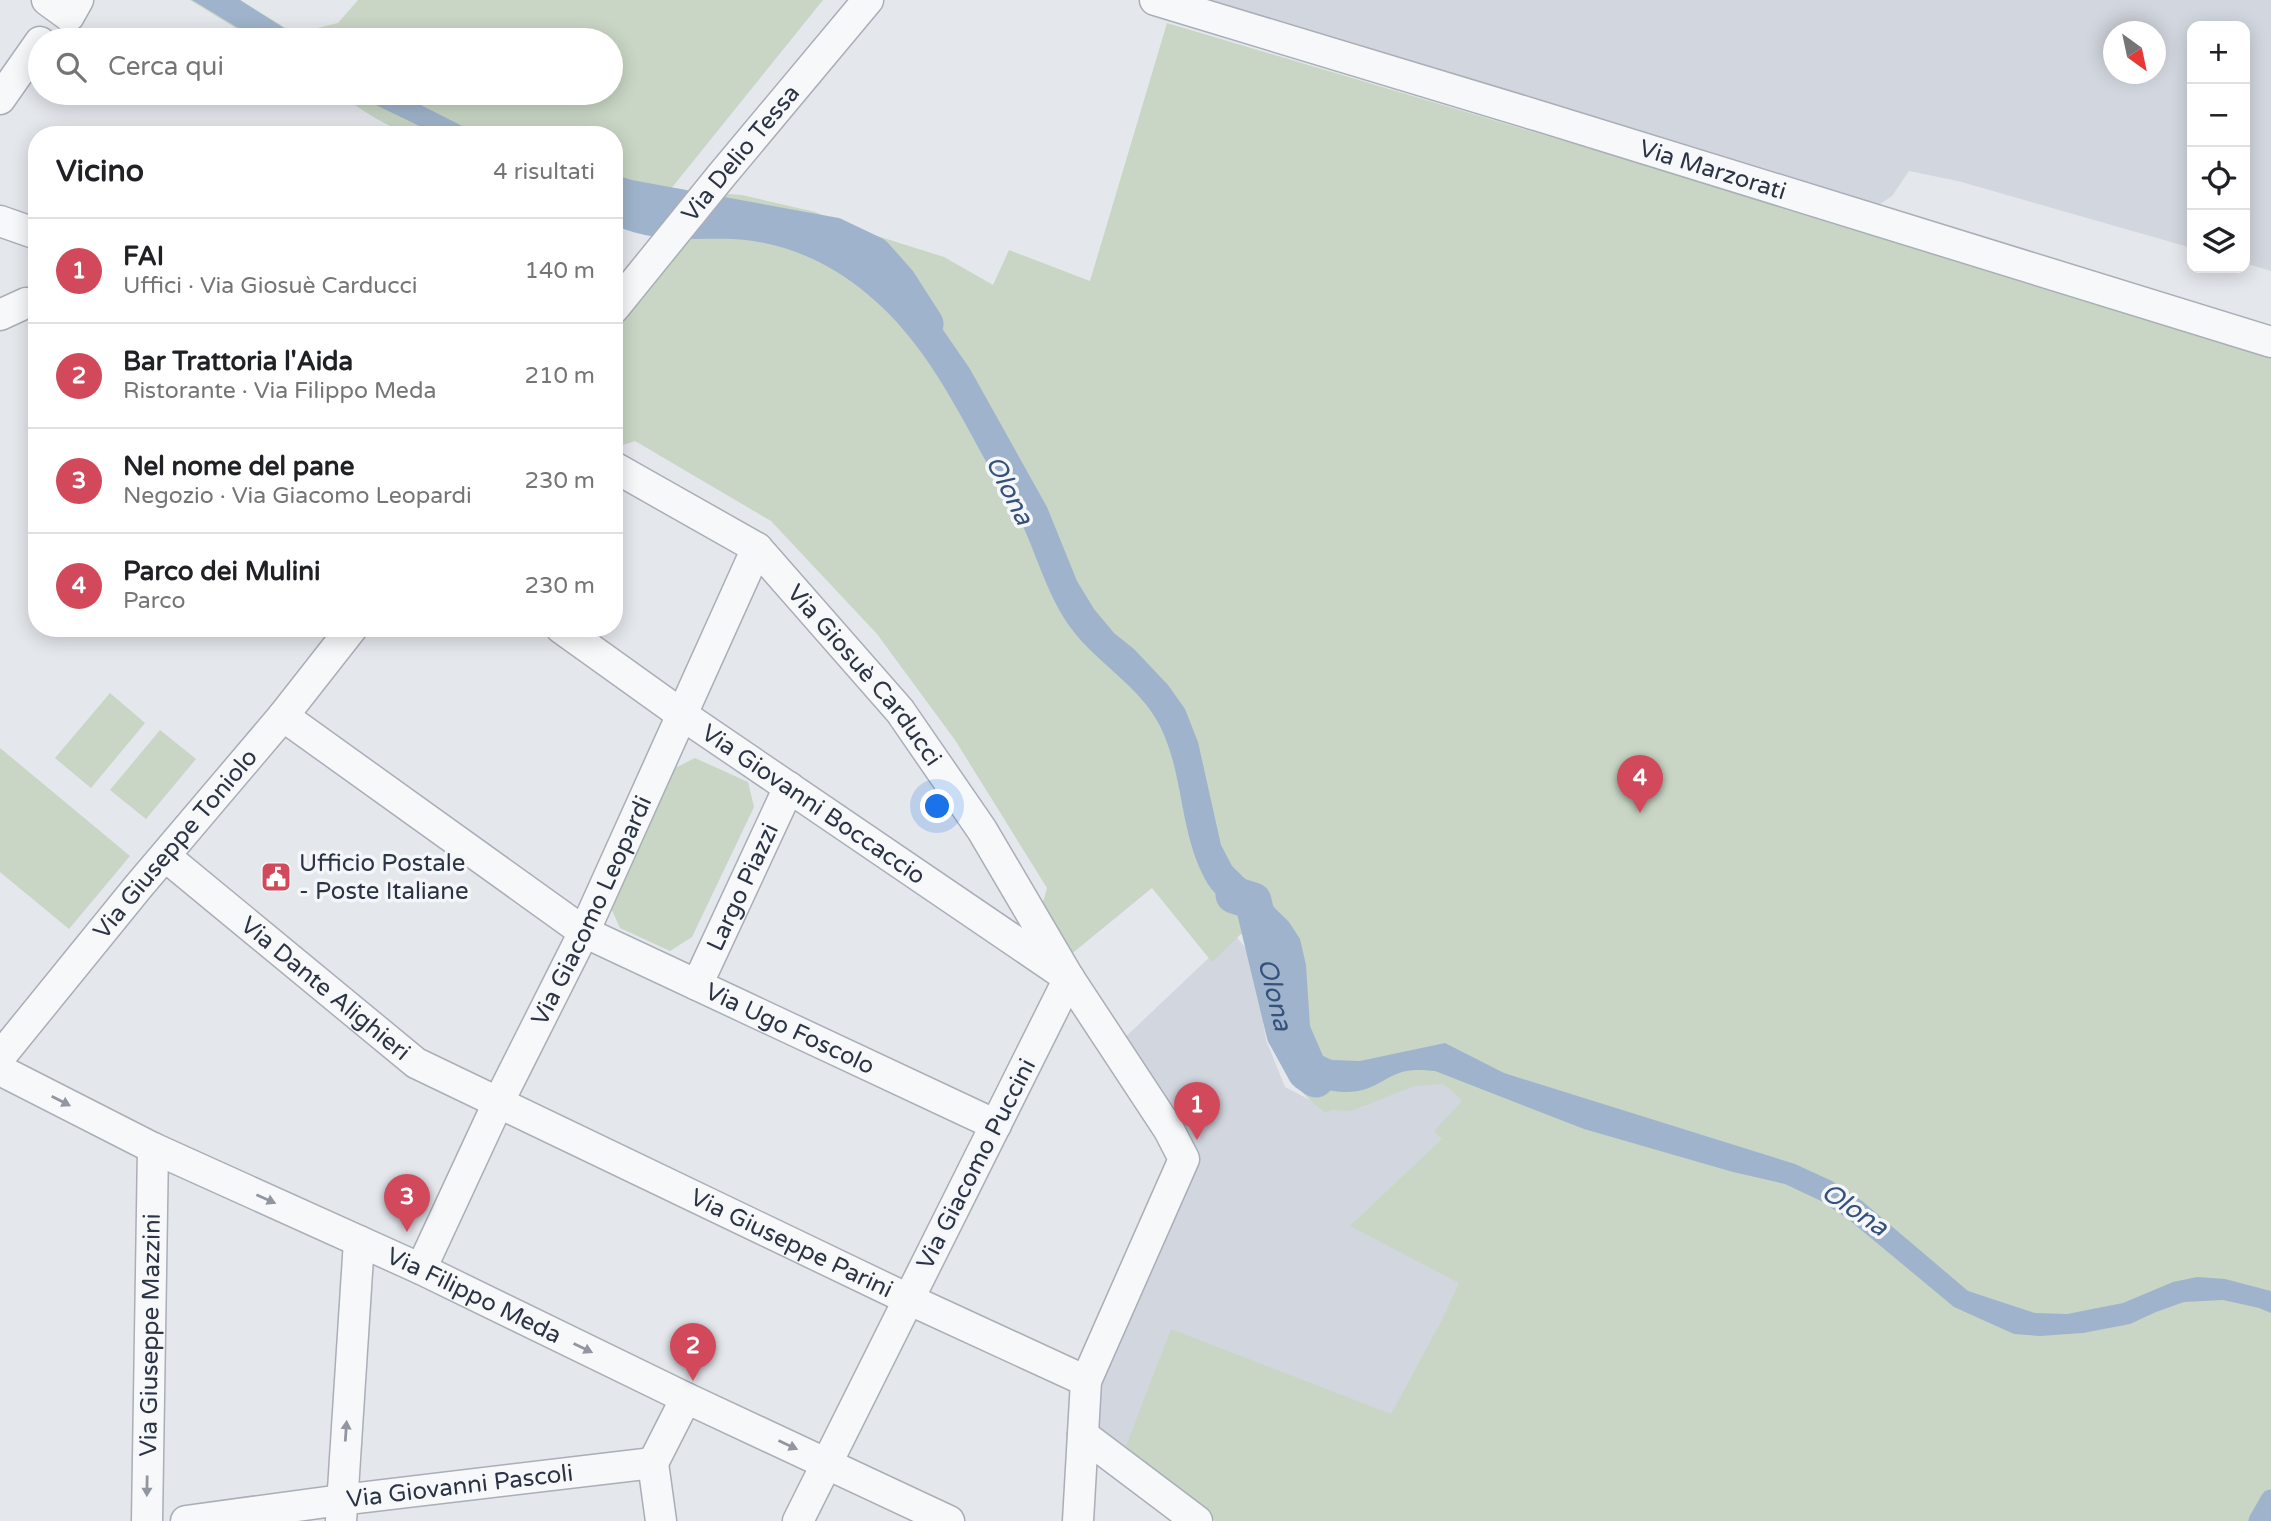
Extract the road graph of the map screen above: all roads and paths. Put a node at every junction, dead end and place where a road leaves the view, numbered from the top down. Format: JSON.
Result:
{"nodes":[{"id":1,"x":868,"y":0,"type":"edge"},
{"id":2,"x":1155,"y":0,"type":"edge"},
{"id":3,"x":61,"y":2,"type":"edge"},
{"id":4,"x":48,"y":28,"type":"edge"},
{"id":5,"x":28,"y":59,"type":"edge"},
{"id":6,"x":0,"y":99,"type":"edge"},
{"id":7,"x":0,"y":221,"type":"edge"},
{"id":8,"x":28,"y":231,"type":"edge"},
{"id":9,"x":623,"y":297,"type":"edge"},
{"id":10,"x":28,"y":303,"type":"edge"},
{"id":11,"x":0,"y":316,"type":"edge"},
{"id":12,"x":2271,"y":342,"type":"edge"},
{"id":13,"x":623,"y":472,"type":"edge"},
{"id":14,"x":757,"y":548,"type":"junction"},
{"id":15,"x":345,"y":637,"type":"edge"},
{"id":16,"x":574,"y":637,"type":"edge"},
{"id":17,"x":681,"y":714,"type":"junction"},
{"id":18,"x":283,"y":716,"type":"junction"},
{"id":19,"x":789,"y":788,"type":"junction"},
{"id":20,"x":165,"y":856,"type":"junction"},
{"id":21,"x":584,"y":932,"type":"junction"},
{"id":22,"x":1069,"y":978,"type":"junction"},
{"id":23,"x":697,"y":985,"type":"junction"},
{"id":24,"x":0,"y":1057,"type":"edge"},
{"id":25,"x":0,"y":1070,"type":"edge"},
{"id":26,"x":498,"y":1103,"type":"junction"},
{"id":27,"x":996,"y":1125,"type":"junction"},
{"id":28,"x":153,"y":1148,"type":"junction"},
{"id":29,"x":359,"y":1241,"type":"junction"},
{"id":30,"x":421,"y":1269,"type":"junction"},
{"id":31,"x":908,"y":1299,"type":"junction"},
{"id":32,"x":1086,"y":1381,"type":"junction"},
{"id":33,"x":686,"y":1398,"type":"junction"},
{"id":34,"x":1083,"y":1435,"type":"junction"},
{"id":35,"x":827,"y":1463,"type":"junction"},
{"id":36,"x":653,"y":1464,"type":"junction"},
{"id":37,"x":341,"y":1510,"type":"edge"},
{"id":38,"x":147,"y":1521,"type":"edge"},
{"id":39,"x":186,"y":1521,"type":"edge"},
{"id":40,"x":661,"y":1521,"type":"edge"},
{"id":41,"x":798,"y":1521,"type":"edge"},
{"id":42,"x":949,"y":1521,"type":"edge"},
{"id":43,"x":1078,"y":1521,"type":"edge"},
{"id":44,"x":1197,"y":1521,"type":"edge"}],
"edges":[{"from":1,"to":9,"type":"street","name":"Via Delio Tessa"},
{"from":2,"to":12,"type":"street","name":"Via Marzorati"},
{"from":3,"to":4,"type":"street"},
{"from":5,"to":6,"type":"street"},
{"from":7,"to":8,"type":"street"},
{"from":10,"to":11,"type":"street"},
{"from":13,"to":14,"type":"street","name":"Via Giosuè Carducci"},
{"from":14,"to":17,"type":"street","name":"Via Giacomo Leopardi"},
{"from":14,"to":22,"type":"street","name":"Via Giosuè Carducci"},
{"from":15,"to":18,"type":"street","name":"Via Giuseppe Toniolo"},
{"from":16,"to":17,"type":"street","name":"Via Giovanni Boccaccio"},
{"from":17,"to":19,"type":"street","name":"Via Giovanni Boccaccio"},
{"from":17,"to":21,"type":"street","name":"Via Giacomo Leopardi"},
{"from":18,"to":20,"type":"street","name":"Via Giuseppe Toniolo"},
{"from":18,"to":21,"type":"street","name":"Via Ugo Foscolo"},
{"from":19,"to":22,"type":"street","name":"Via Giovanni Boccaccio"},
{"from":19,"to":23,"type":"street","name":"Largo Piazzi"},
{"from":20,"to":24,"type":"street","name":"Via Giuseppe Toniolo"},
{"from":20,"to":26,"type":"street","name":"Via Dante Alighieri"},
{"from":21,"to":23,"type":"street","name":"Via Ugo Foscolo"},
{"from":21,"to":26,"type":"street","name":"Via Giacomo Leopardi"},
{"from":22,"to":27,"type":"street","name":"Via Giacomo Puccini"},
{"from":22,"to":32,"type":"street","name":"Via Giosuè Carducci"},
{"from":23,"to":27,"type":"street","name":"Via Ugo Foscolo"},
{"from":25,"to":28,"type":"street","name":"Via Filippo Meda","one_way":true},
{"from":26,"to":30,"type":"street","name":"Via Giacomo Leopardi"},
{"from":26,"to":31,"type":"street","name":"Via Giuseppe Parini"},
{"from":27,"to":31,"type":"street","name":"Via Giacomo Puccini"},
{"from":28,"to":29,"type":"street","name":"Via Filippo Meda","one_way":true},
{"from":28,"to":38,"type":"street","name":"Via Giuseppe Mazzini","one_way":true},
{"from":29,"to":30,"type":"street","name":"Via Filippo Meda"},
{"from":37,"to":29,"type":"street","one_way":true},
{"from":30,"to":33,"type":"street","name":"Via Filippo Meda","one_way":true},
{"from":31,"to":32,"type":"street","name":"Via Giuseppe Parini"},
{"from":31,"to":35,"type":"street","name":"Via Giacomo Puccini"},
{"from":32,"to":34,"type":"street"},
{"from":33,"to":35,"type":"street","name":"Via Filippo Meda","one_way":true},
{"from":33,"to":36,"type":"street"},
{"from":34,"to":43,"type":"street"},
{"from":34,"to":44,"type":"street"},
{"from":35,"to":41,"type":"street","name":"Via Giacomo Puccini"},
{"from":35,"to":42,"type":"street","name":"Via Filippo Meda"},
{"from":36,"to":37,"type":"street","name":"Via Giovanni Pascoli"},
{"from":36,"to":40,"type":"street"},
{"from":37,"to":39,"type":"street","name":"Via Giovanni Pascoli"}]}
